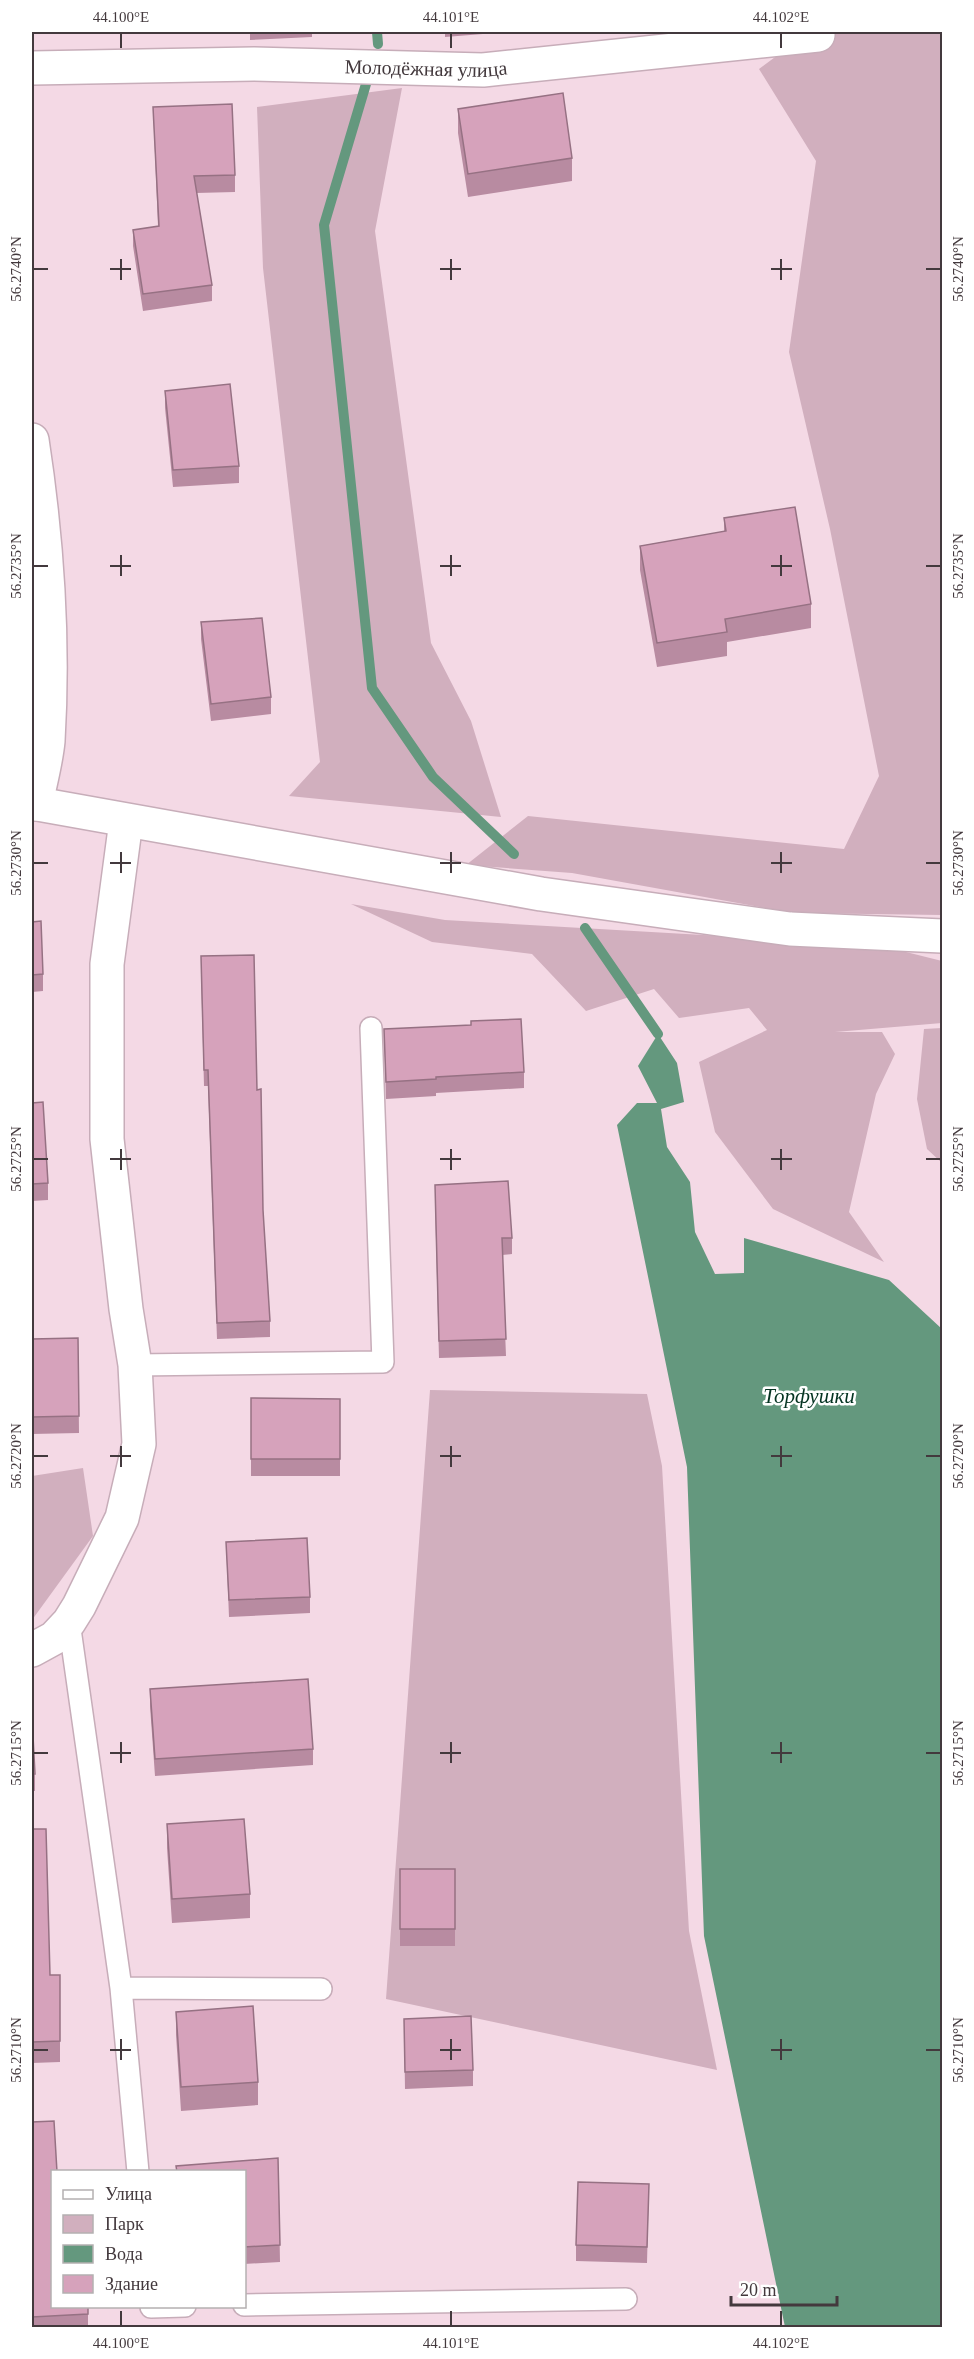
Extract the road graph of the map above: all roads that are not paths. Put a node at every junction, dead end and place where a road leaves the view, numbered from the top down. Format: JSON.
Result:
{"nodes":[{"id":1,"x":818,"y":35,"type":"dead end"},
{"id":2,"x":32,"y":68,"type":"edge"},
{"id":3,"x":32,"y":440,"type":"edge"},
{"id":4,"x":34,"y":804,"type":"edge"},
{"id":5,"x":126,"y":821,"type":"junction"},
{"id":6,"x":942,"y":936,"type":"edge"},
{"id":7,"x":371,"y":1028,"type":"dead end"},
{"id":8,"x":135,"y":1365,"type":"junction"},
{"id":9,"x":69,"y":1622,"type":"junction"},
{"id":10,"x":32,"y":1650,"type":"edge"},
{"id":11,"x":121,"y":1988,"type":"junction"},
{"id":12,"x":321,"y":1989,"type":"dead end"},
{"id":13,"x":138,"y":2170,"type":"edge"},
{"id":14,"x":626,"y":2299,"type":"dead end"},
{"id":15,"x":246,"y":2306,"type":"edge"},
{"id":16,"x":151,"y":2308,"type":"edge"},
{"id":17,"x":153,"y":2328,"type":"edge"}],
"edges":[{"from":1,"to":2,"type":"street","name":"Молодёжная улица"},
{"from":3,"to":4,"type":"street"},
{"from":4,"to":5,"type":"street"},
{"from":5,"to":6,"type":"street"},
{"from":5,"to":8,"type":"street"},
{"from":7,"to":8,"type":"lane"},
{"from":8,"to":9,"type":"street"},
{"from":9,"to":10,"type":"street"},
{"from":9,"to":11,"type":"lane"},
{"from":11,"to":12,"type":"lane"},
{"from":11,"to":13,"type":"lane"},
{"from":14,"to":15,"type":"lane"},
{"from":16,"to":17,"type":"lane"}]}
